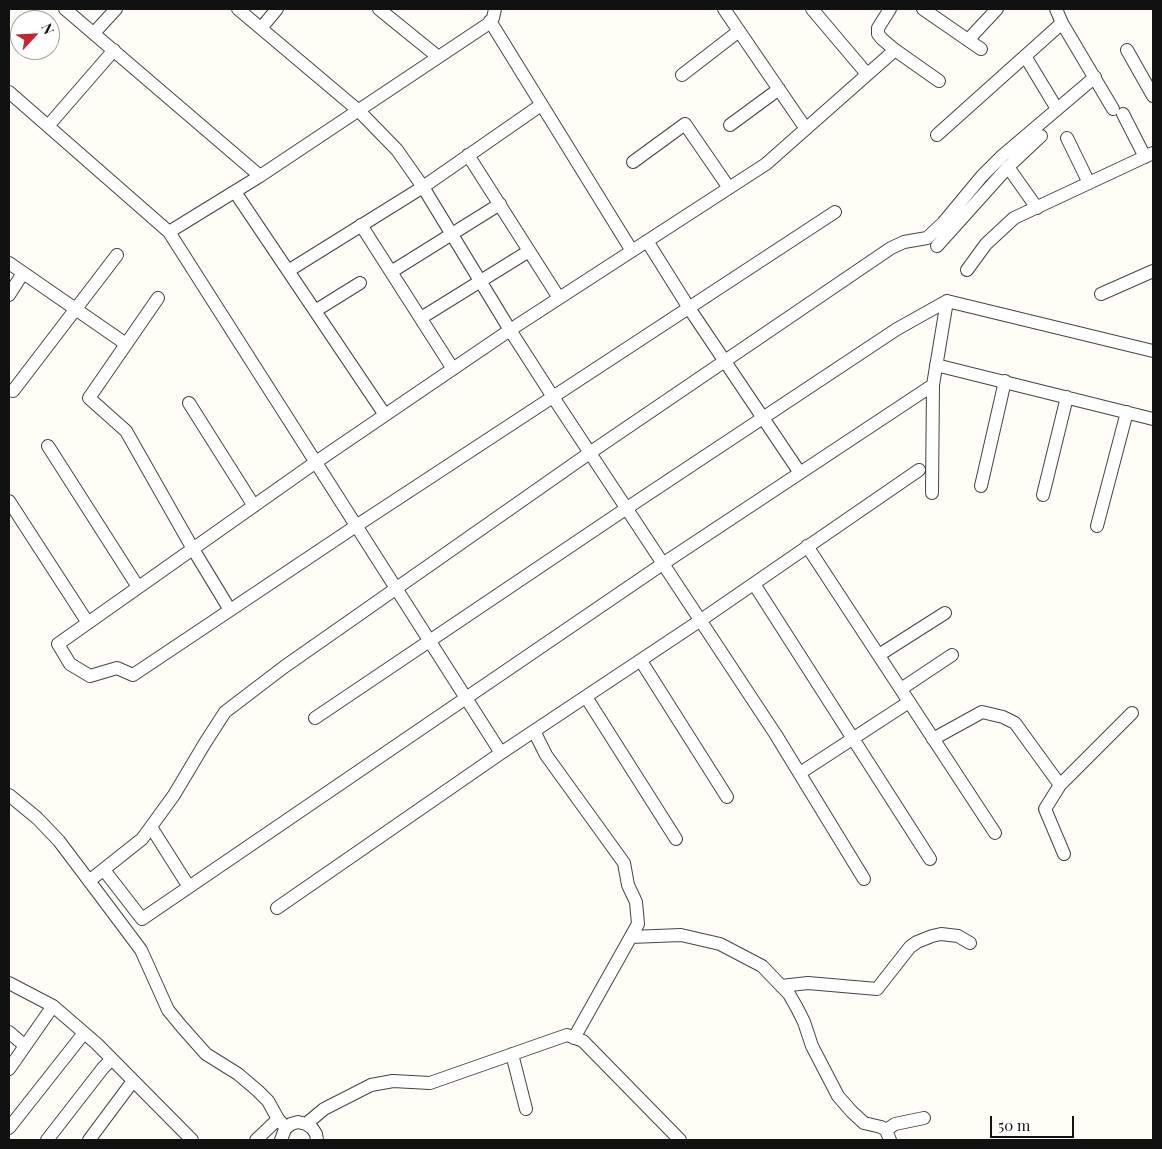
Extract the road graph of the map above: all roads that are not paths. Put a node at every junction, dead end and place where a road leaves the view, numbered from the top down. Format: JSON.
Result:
{"nodes":[{"id":1,"x":65,"y":9,"type":"edge"},
{"id":2,"x":116,"y":9,"type":"edge"},
{"id":3,"x":238,"y":9,"type":"edge"},
{"id":4,"x":277,"y":9,"type":"edge"},
{"id":5,"x":379,"y":9,"type":"edge"},
{"id":6,"x":495,"y":9,"type":"edge"},
{"id":7,"x":724,"y":9,"type":"edge"},
{"id":8,"x":812,"y":9,"type":"edge"},
{"id":9,"x":890,"y":9,"type":"edge"},
{"id":10,"x":923,"y":9,"type":"edge"},
{"id":11,"x":996,"y":9,"type":"edge"},
{"id":12,"x":1056,"y":9,"type":"edge"},
{"id":13,"x":490,"y":21,"type":"junction"},
{"id":14,"x":1062,"y":23,"type":"junction"},
{"id":15,"x":262,"y":27,"type":"junction"},
{"id":16,"x":739,"y":30,"type":"junction"},
{"id":17,"x":94,"y":33,"type":"junction"},
{"id":18,"x":968,"y":40,"type":"junction"},
{"id":19,"x":981,"y":49,"type":"dead end"},
{"id":20,"x":114,"y":50,"type":"junction"},
{"id":21,"x":895,"y":50,"type":"junction"},
{"id":22,"x":1127,"y":50,"type":"dead end"},
{"id":23,"x":437,"y":56,"type":"junction"},
{"id":24,"x":1025,"y":56,"type":"junction"},
{"id":25,"x":682,"y":74,"type":"dead end"},
{"id":26,"x":867,"y":74,"type":"junction"},
{"id":27,"x":1095,"y":76,"type":"junction"},
{"id":28,"x":939,"y":81,"type":"dead end"},
{"id":29,"x":779,"y":89,"type":"junction"},
{"id":30,"x":9,"y":92,"type":"edge"},
{"id":31,"x":1153,"y":96,"type":"edge"},
{"id":32,"x":541,"y":105,"type":"junction"},
{"id":33,"x":1057,"y":109,"type":"junction"},
{"id":34,"x":359,"y":111,"type":"junction"},
{"id":35,"x":730,"y":125,"type":"dead end"},
{"id":36,"x":48,"y":126,"type":"junction"},
{"id":37,"x":806,"y":129,"type":"junction"},
{"id":38,"x":937,"y":135,"type":"dead end"},
{"id":39,"x":1040,"y":136,"type":"dead end"},
{"id":40,"x":1067,"y":138,"type":"dead end"},
{"id":41,"x":468,"y":155,"type":"junction"},
{"id":42,"x":1149,"y":155,"type":"edge"},
{"id":43,"x":633,"y":162,"type":"dead end"},
{"id":44,"x":1008,"y":167,"type":"junction"},
{"id":45,"x":260,"y":176,"type":"junction"},
{"id":46,"x":1089,"y":183,"type":"junction"},
{"id":47,"x":422,"y":187,"type":"junction"},
{"id":48,"x":729,"y":188,"type":"junction"},
{"id":49,"x":235,"y":192,"type":"junction"},
{"id":50,"x":500,"y":204,"type":"junction"},
{"id":51,"x":1037,"y":208,"type":"junction"},
{"id":52,"x":835,"y":212,"type":"dead end"},
{"id":53,"x":361,"y":225,"type":"junction"},
{"id":54,"x":169,"y":232,"type":"junction"},
{"id":55,"x":451,"y":235,"type":"junction"},
{"id":56,"x":646,"y":242,"type":"junction"},
{"id":57,"x":937,"y":246,"type":"dead end"},
{"id":58,"x":530,"y":251,"type":"junction"},
{"id":59,"x":632,"y":251,"type":"junction"},
{"id":60,"x":117,"y":255,"type":"dead end"},
{"id":61,"x":9,"y":263,"type":"edge"},
{"id":62,"x":288,"y":270,"type":"junction"},
{"id":63,"x":967,"y":270,"type":"dead end"},
{"id":64,"x":1153,"y":271,"type":"edge"},
{"id":65,"x":391,"y":272,"type":"junction"},
{"id":66,"x":23,"y":273,"type":"junction"},
{"id":67,"x":480,"y":282,"type":"junction"},
{"id":68,"x":360,"y":283,"type":"dead end"},
{"id":69,"x":1101,"y":294,"type":"dead end"},
{"id":70,"x":9,"y":295,"type":"edge"},
{"id":71,"x":158,"y":298,"type":"dead end"},
{"id":72,"x":559,"y":298,"type":"junction"},
{"id":73,"x":947,"y":301,"type":"junction"},
{"id":74,"x":689,"y":308,"type":"junction"},
{"id":75,"x":75,"y":309,"type":"junction"},
{"id":76,"x":315,"y":311,"type":"junction"},
{"id":77,"x":421,"y":318,"type":"junction"},
{"id":78,"x":510,"y":330,"type":"junction"},
{"id":79,"x":126,"y":344,"type":"junction"},
{"id":80,"x":1153,"y":351,"type":"edge"},
{"id":81,"x":724,"y":361,"type":"junction"},
{"id":82,"x":936,"y":365,"type":"junction"},
{"id":83,"x":453,"y":368,"type":"junction"},
{"id":84,"x":1005,"y":381,"type":"junction"},
{"id":85,"x":933,"y":384,"type":"junction"},
{"id":86,"x":13,"y":391,"type":"dead end"},
{"id":87,"x":554,"y":397,"type":"junction"},
{"id":88,"x":1067,"y":397,"type":"junction"},
{"id":89,"x":189,"y":403,"type":"dead end"},
{"id":90,"x":1127,"y":412,"type":"junction"},
{"id":91,"x":385,"y":415,"type":"junction"},
{"id":92,"x":762,"y":419,"type":"junction"},
{"id":93,"x":1153,"y":419,"type":"edge"},
{"id":94,"x":48,"y":446,"type":"dead end"},
{"id":95,"x":591,"y":452,"type":"junction"},
{"id":96,"x":316,"y":462,"type":"junction"},
{"id":97,"x":920,"y":470,"type":"dead end"},
{"id":98,"x":800,"y":473,"type":"junction"},
{"id":99,"x":981,"y":486,"type":"dead end"},
{"id":100,"x":932,"y":493,"type":"dead end"},
{"id":101,"x":1043,"y":495,"type":"dead end"},
{"id":102,"x":9,"y":501,"type":"edge"},
{"id":103,"x":254,"y":506,"type":"junction"},
{"id":104,"x":627,"y":508,"type":"junction"},
{"id":105,"x":356,"y":526,"type":"junction"},
{"id":106,"x":1097,"y":526,"type":"dead end"},
{"id":107,"x":808,"y":546,"type":"junction"},
{"id":108,"x":193,"y":549,"type":"junction"},
{"id":109,"x":664,"y":563,"type":"junction"},
{"id":110,"x":754,"y":584,"type":"junction"},
{"id":111,"x":138,"y":587,"type":"junction"},
{"id":112,"x":396,"y":588,"type":"junction"},
{"id":113,"x":230,"y":610,"type":"junction"},
{"id":114,"x":945,"y":614,"type":"dead end"},
{"id":115,"x":701,"y":620,"type":"junction"},
{"id":116,"x":88,"y":623,"type":"junction"},
{"id":117,"x":430,"y":642,"type":"junction"},
{"id":118,"x":879,"y":655,"type":"junction"},
{"id":119,"x":952,"y":655,"type":"dead end"},
{"id":120,"x":641,"y":660,"type":"junction"},
{"id":121,"x":901,"y":689,"type":"junction"},
{"id":122,"x":586,"y":697,"type":"junction"},
{"id":123,"x":466,"y":698,"type":"junction"},
{"id":124,"x":909,"y":702,"type":"junction"},
{"id":125,"x":1132,"y":713,"type":"dead end"},
{"id":126,"x":315,"y":718,"type":"dead end"},
{"id":127,"x":534,"y":731,"type":"junction"},
{"id":128,"x":853,"y":738,"type":"junction"},
{"id":129,"x":933,"y":739,"type":"junction"},
{"id":130,"x":501,"y":754,"type":"junction"},
{"id":131,"x":800,"y":773,"type":"junction"},
{"id":132,"x":1060,"y":785,"type":"junction"},
{"id":133,"x":9,"y":795,"type":"edge"},
{"id":134,"x":727,"y":797,"type":"dead end"},
{"id":135,"x":150,"y":827,"type":"junction"},
{"id":136,"x":995,"y":833,"type":"dead end"},
{"id":137,"x":676,"y":840,"type":"dead end"},
{"id":138,"x":1064,"y":854,"type":"dead end"},
{"id":139,"x":930,"y":859,"type":"dead end"},
{"id":140,"x":104,"y":870,"type":"junction"},
{"id":141,"x":864,"y":879,"type":"dead end"},
{"id":142,"x":89,"y":881,"type":"junction"},
{"id":143,"x":190,"y":888,"type":"junction"},
{"id":144,"x":277,"y":908,"type":"dead end"},
{"id":145,"x":631,"y":937,"type":"junction"},
{"id":146,"x":970,"y":943,"type":"dead end"},
{"id":147,"x":9,"y":983,"type":"edge"},
{"id":148,"x":781,"y":986,"type":"junction"},
{"id":149,"x":52,"y":1006,"type":"junction"},
{"id":150,"x":9,"y":1032,"type":"edge"},
{"id":151,"x":84,"y":1033,"type":"junction"},
{"id":152,"x":574,"y":1038,"type":"junction"},
{"id":153,"x":25,"y":1046,"type":"junction"},
{"id":154,"x":512,"y":1054,"type":"junction"},
{"id":155,"x":112,"y":1059,"type":"junction"},
{"id":156,"x":9,"y":1069,"type":"edge"},
{"id":157,"x":133,"y":1081,"type":"junction"},
{"id":158,"x":526,"y":1109,"type":"dead end"},
{"id":159,"x":924,"y":1118,"type":"dead end"},
{"id":160,"x":282,"y":1123,"type":"junction"},
{"id":161,"x":306,"y":1124,"type":"junction"},
{"id":162,"x":9,"y":1128,"type":"edge"},
{"id":163,"x":888,"y":1135,"type":"edge"},
{"id":164,"x":47,"y":1140,"type":"edge"},
{"id":165,"x":89,"y":1140,"type":"edge"},
{"id":166,"x":192,"y":1140,"type":"edge"},
{"id":167,"x":256,"y":1140,"type":"edge"},
{"id":168,"x":281,"y":1140,"type":"edge"},
{"id":169,"x":318,"y":1140,"type":"edge"},
{"id":170,"x":680,"y":1140,"type":"edge"}],
"edges":[{"from":1,"to":17,"type":"street"},
{"from":2,"to":17,"type":"street"},
{"from":3,"to":15,"type":"street"},
{"from":4,"to":15,"type":"street"},
{"from":5,"to":23,"type":"street"},
{"from":6,"to":13,"type":"street"},
{"from":7,"to":16,"type":"street"},
{"from":8,"to":26,"type":"street"},
{"from":9,"to":21,"type":"street"},
{"from":10,"to":18,"type":"street"},
{"from":11,"to":18,"type":"street"},
{"from":12,"to":14,"type":"street"},
{"from":13,"to":23,"type":"street"},
{"from":13,"to":32,"type":"street"},
{"from":14,"to":24,"type":"street"},
{"from":14,"to":27,"type":"street"},
{"from":15,"to":34,"type":"street"},
{"from":16,"to":25,"type":"street"},
{"from":16,"to":29,"type":"street"},
{"from":17,"to":20,"type":"street"},
{"from":18,"to":19,"type":"street"},
{"from":20,"to":36,"type":"street"},
{"from":20,"to":45,"type":"street"},
{"from":21,"to":26,"type":"street"},
{"from":21,"to":28,"type":"street"},
{"from":22,"to":31,"type":"street"},
{"from":23,"to":34,"type":"street"},
{"from":24,"to":33,"type":"street"},
{"from":24,"to":38,"type":"street"},
{"from":26,"to":37,"type":"street"},
{"from":27,"to":33,"type":"street"},
{"from":27,"to":42,"type":"street"},
{"from":29,"to":35,"type":"street"},
{"from":29,"to":37,"type":"street"},
{"from":30,"to":36,"type":"street"},
{"from":32,"to":41,"type":"street"},
{"from":32,"to":59,"type":"street"},
{"from":33,"to":81,"type":"street"},
{"from":34,"to":45,"type":"street"},
{"from":34,"to":47,"type":"street"},
{"from":36,"to":54,"type":"street"},
{"from":37,"to":48,"type":"street"},
{"from":39,"to":44,"type":"street"},
{"from":40,"to":46,"type":"street"},
{"from":41,"to":47,"type":"street"},
{"from":41,"to":50,"type":"street"},
{"from":42,"to":46,"type":"street"},
{"from":43,"to":48,"type":"street"},
{"from":44,"to":51,"type":"street"},
{"from":44,"to":57,"type":"street"},
{"from":45,"to":49,"type":"street"},
{"from":46,"to":51,"type":"street"},
{"from":47,"to":53,"type":"street"},
{"from":47,"to":55,"type":"street"},
{"from":48,"to":56,"type":"street"},
{"from":49,"to":54,"type":"street"},
{"from":49,"to":62,"type":"street"},
{"from":50,"to":55,"type":"street"},
{"from":50,"to":58,"type":"street"},
{"from":51,"to":63,"type":"street"},
{"from":52,"to":74,"type":"street"},
{"from":53,"to":62,"type":"street"},
{"from":53,"to":65,"type":"street"},
{"from":54,"to":96,"type":"street"},
{"from":55,"to":65,"type":"street"},
{"from":55,"to":67,"type":"street"},
{"from":56,"to":59,"type":"street"},
{"from":56,"to":74,"type":"street"},
{"from":58,"to":67,"type":"street"},
{"from":58,"to":72,"type":"street"},
{"from":59,"to":72,"type":"street"},
{"from":60,"to":75,"type":"street"},
{"from":61,"to":66,"type":"street"},
{"from":62,"to":76,"type":"street"},
{"from":64,"to":69,"type":"street"},
{"from":65,"to":77,"type":"street"},
{"from":66,"to":70,"type":"street"},
{"from":66,"to":75,"type":"street"},
{"from":67,"to":77,"type":"street"},
{"from":67,"to":78,"type":"street"},
{"from":68,"to":76,"type":"street"},
{"from":71,"to":79,"type":"street"},
{"from":72,"to":78,"type":"street"},
{"from":73,"to":80,"type":"street"},
{"from":73,"to":82,"type":"street"},
{"from":73,"to":92,"type":"street"},
{"from":74,"to":81,"type":"street"},
{"from":74,"to":87,"type":"street"},
{"from":75,"to":79,"type":"street"},
{"from":75,"to":86,"type":"street"},
{"from":76,"to":91,"type":"street"},
{"from":77,"to":83,"type":"street"},
{"from":78,"to":83,"type":"street"},
{"from":78,"to":87,"type":"street"},
{"from":79,"to":108,"type":"street"},
{"from":81,"to":92,"type":"street"},
{"from":81,"to":95,"type":"street"},
{"from":82,"to":84,"type":"street"},
{"from":82,"to":85,"type":"street"},
{"from":83,"to":91,"type":"street"},
{"from":84,"to":88,"type":"street"},
{"from":84,"to":99,"type":"street"},
{"from":85,"to":98,"type":"street"},
{"from":85,"to":100,"type":"street"},
{"from":87,"to":95,"type":"street"},
{"from":87,"to":105,"type":"street"},
{"from":88,"to":90,"type":"street"},
{"from":88,"to":101,"type":"street"},
{"from":89,"to":103,"type":"street"},
{"from":90,"to":93,"type":"street"},
{"from":90,"to":106,"type":"street"},
{"from":91,"to":96,"type":"street"},
{"from":92,"to":98,"type":"street"},
{"from":92,"to":104,"type":"street"},
{"from":94,"to":111,"type":"street"},
{"from":95,"to":104,"type":"street"},
{"from":95,"to":112,"type":"street"},
{"from":96,"to":103,"type":"street"},
{"from":96,"to":105,"type":"street"},
{"from":97,"to":107,"type":"street"},
{"from":98,"to":109,"type":"street"},
{"from":102,"to":116,"type":"street"},
{"from":103,"to":108,"type":"street"},
{"from":104,"to":109,"type":"street"},
{"from":104,"to":117,"type":"street"},
{"from":105,"to":112,"type":"street"},
{"from":105,"to":113,"type":"street"},
{"from":107,"to":110,"type":"street"},
{"from":107,"to":118,"type":"street"},
{"from":108,"to":111,"type":"street"},
{"from":108,"to":113,"type":"street"},
{"from":109,"to":115,"type":"street"},
{"from":109,"to":123,"type":"street"},
{"from":110,"to":115,"type":"street"},
{"from":110,"to":128,"type":"street"},
{"from":111,"to":116,"type":"street"},
{"from":112,"to":117,"type":"street"},
{"from":112,"to":135,"type":"street"},
{"from":113,"to":116,"type":"street"},
{"from":114,"to":118,"type":"street"},
{"from":115,"to":120,"type":"street"},
{"from":115,"to":131,"type":"street"},
{"from":117,"to":123,"type":"street"},
{"from":117,"to":126,"type":"street"},
{"from":118,"to":121,"type":"street"},
{"from":119,"to":121,"type":"street"},
{"from":120,"to":122,"type":"street"},
{"from":120,"to":134,"type":"street"},
{"from":121,"to":124,"type":"street"},
{"from":122,"to":127,"type":"street"},
{"from":122,"to":137,"type":"street"},
{"from":123,"to":130,"type":"street"},
{"from":123,"to":143,"type":"street"},
{"from":124,"to":128,"type":"street"},
{"from":124,"to":129,"type":"street"},
{"from":125,"to":132,"type":"street"},
{"from":127,"to":130,"type":"street"},
{"from":127,"to":145,"type":"street"},
{"from":128,"to":131,"type":"street"},
{"from":128,"to":139,"type":"street"},
{"from":129,"to":132,"type":"street"},
{"from":129,"to":136,"type":"street"},
{"from":130,"to":144,"type":"street"},
{"from":131,"to":141,"type":"street"},
{"from":132,"to":138,"type":"street"},
{"from":133,"to":142,"type":"street"},
{"from":135,"to":140,"type":"street"},
{"from":135,"to":143,"type":"street"},
{"from":140,"to":142,"type":"street"},
{"from":140,"to":143,"type":"street"},
{"from":142,"to":160,"type":"street"},
{"from":145,"to":148,"type":"street"},
{"from":145,"to":152,"type":"street"},
{"from":146,"to":148,"type":"street"},
{"from":147,"to":149,"type":"street"},
{"from":148,"to":163,"type":"street"},
{"from":149,"to":151,"type":"street"},
{"from":149,"to":153,"type":"street"},
{"from":150,"to":153,"type":"street"},
{"from":151,"to":155,"type":"street"},
{"from":151,"to":162,"type":"street"},
{"from":152,"to":154,"type":"street"},
{"from":152,"to":170,"type":"street"},
{"from":153,"to":156,"type":"street"},
{"from":154,"to":158,"type":"street"},
{"from":154,"to":161,"type":"street"},
{"from":155,"to":157,"type":"street"},
{"from":155,"to":164,"type":"street"},
{"from":157,"to":165,"type":"street"},
{"from":157,"to":166,"type":"street"},
{"from":159,"to":163,"type":"street"},
{"from":160,"to":161,"type":"street"},
{"from":160,"to":167,"type":"street"},
{"from":160,"to":168,"type":"street"},
{"from":161,"to":169,"type":"street"}]}
